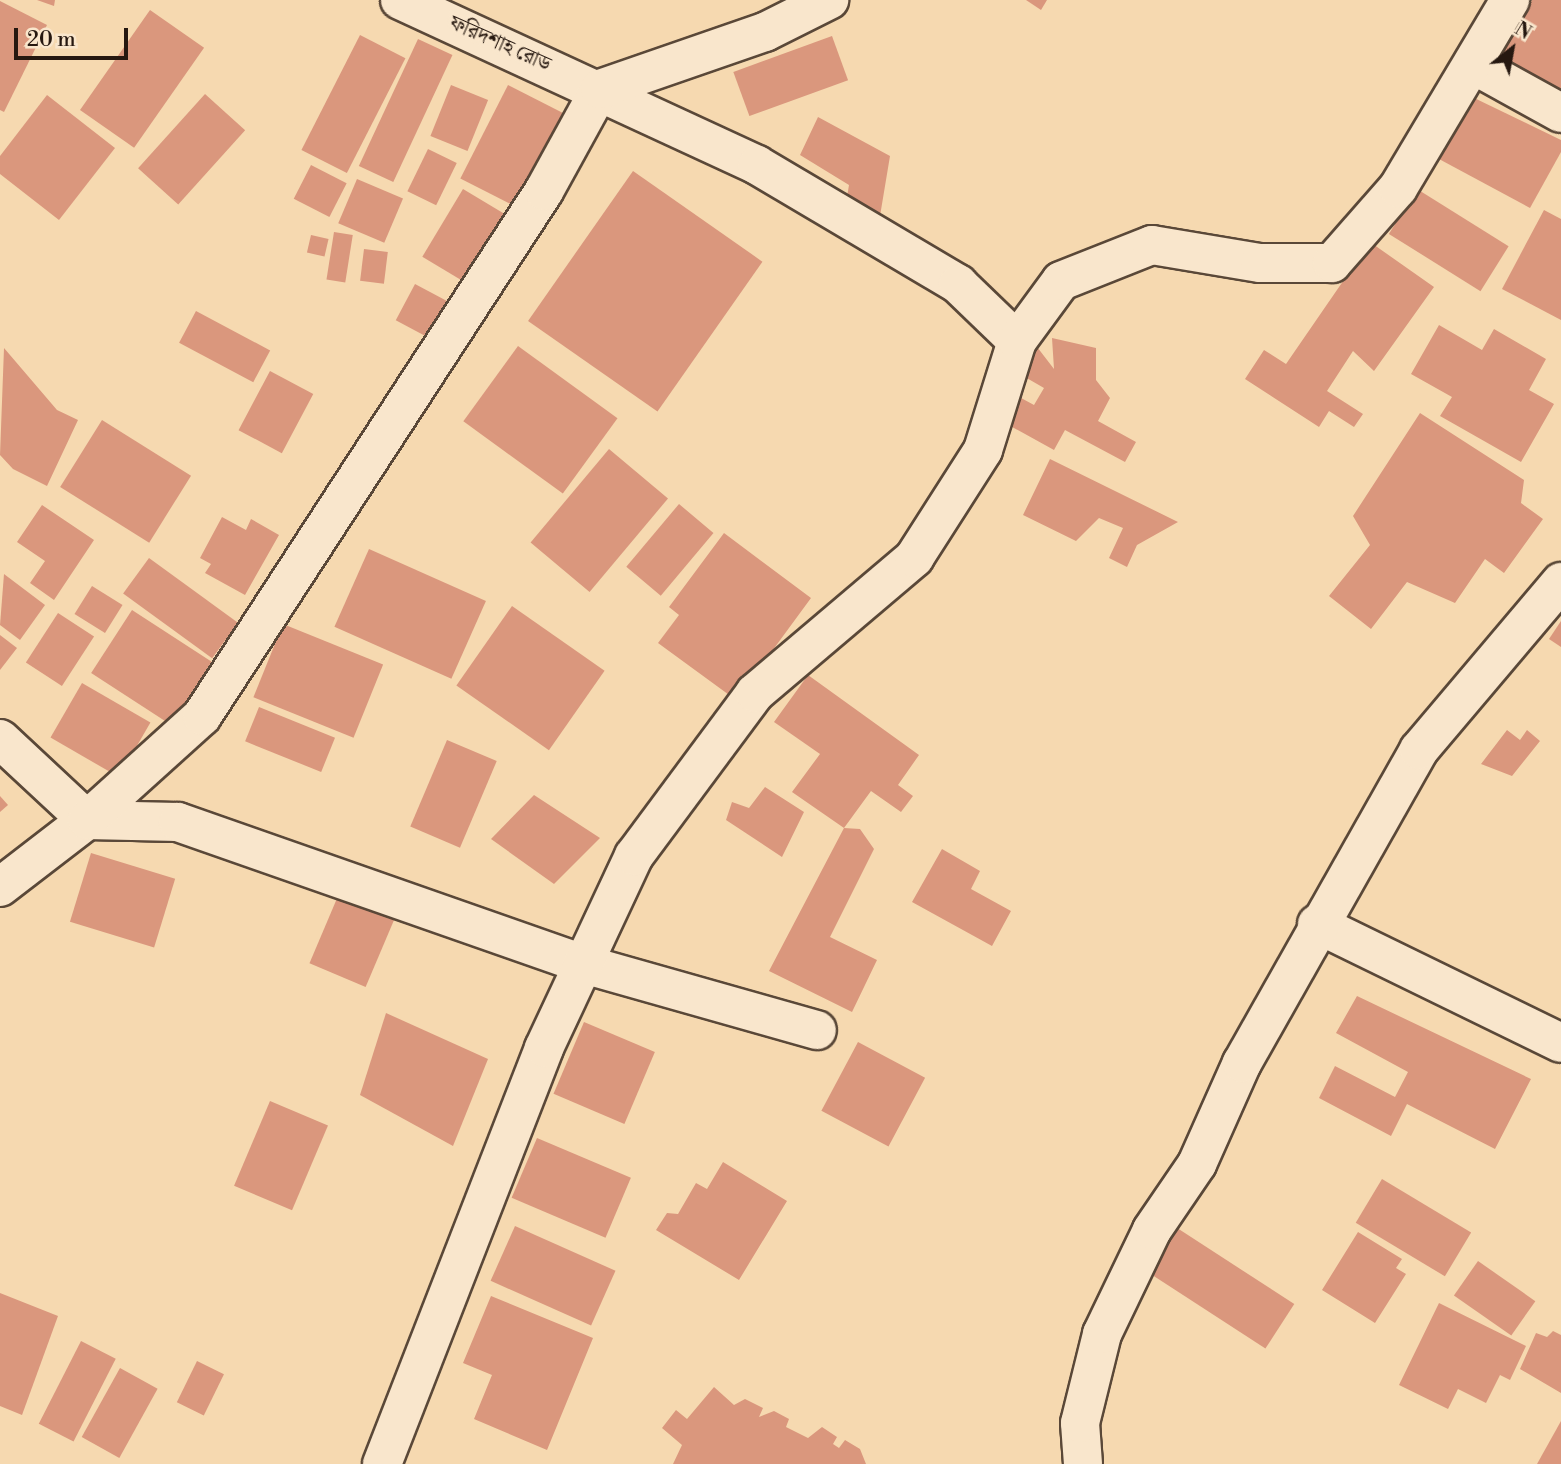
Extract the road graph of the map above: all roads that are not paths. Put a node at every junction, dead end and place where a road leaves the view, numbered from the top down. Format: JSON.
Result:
{"nodes":[{"id":1,"x":400,"y":0,"type":"edge"},
{"id":2,"x":829,"y":0,"type":"edge"},
{"id":3,"x":1510,"y":0,"type":"edge"},
{"id":4,"x":1474,"y":65,"type":"junction"},
{"id":5,"x":600,"y":89,"type":"junction"},
{"id":6,"x":1561,"y":113,"type":"edge"},
{"id":7,"x":1017,"y":341,"type":"junction"},
{"id":8,"x":1561,"y":582,"type":"edge"},
{"id":9,"x":0,"y":739,"type":"edge"},
{"id":10,"x":87,"y":820,"type":"junction"},
{"id":11,"x":0,"y":887,"type":"edge"},
{"id":12,"x":1317,"y":924,"type":"junction"},
{"id":13,"x":583,"y":964,"type":"junction"},
{"id":14,"x":817,"y":1030,"type":"dead end"},
{"id":15,"x":1561,"y":1043,"type":"edge"},
{"id":16,"x":382,"y":1464,"type":"edge"},
{"id":17,"x":1083,"y":1464,"type":"edge"}],
"edges":[{"from":1,"to":5,"type":"street","name":"ফরিদশাহ রোড"},
{"from":2,"to":5,"type":"street"},
{"from":3,"to":4,"type":"street"},
{"from":4,"to":6,"type":"street"},
{"from":4,"to":7,"type":"street"},
{"from":5,"to":7,"type":"street","name":"ফরিদশাহ রোড"},
{"from":5,"to":10,"type":"street"},
{"from":7,"to":13,"type":"street"},
{"from":8,"to":12,"type":"street"},
{"from":9,"to":10,"type":"street"},
{"from":10,"to":11,"type":"street"},
{"from":10,"to":13,"type":"street"},
{"from":12,"to":15,"type":"street"},
{"from":12,"to":17,"type":"street"},
{"from":13,"to":14,"type":"street"},
{"from":13,"to":16,"type":"street"}]}
